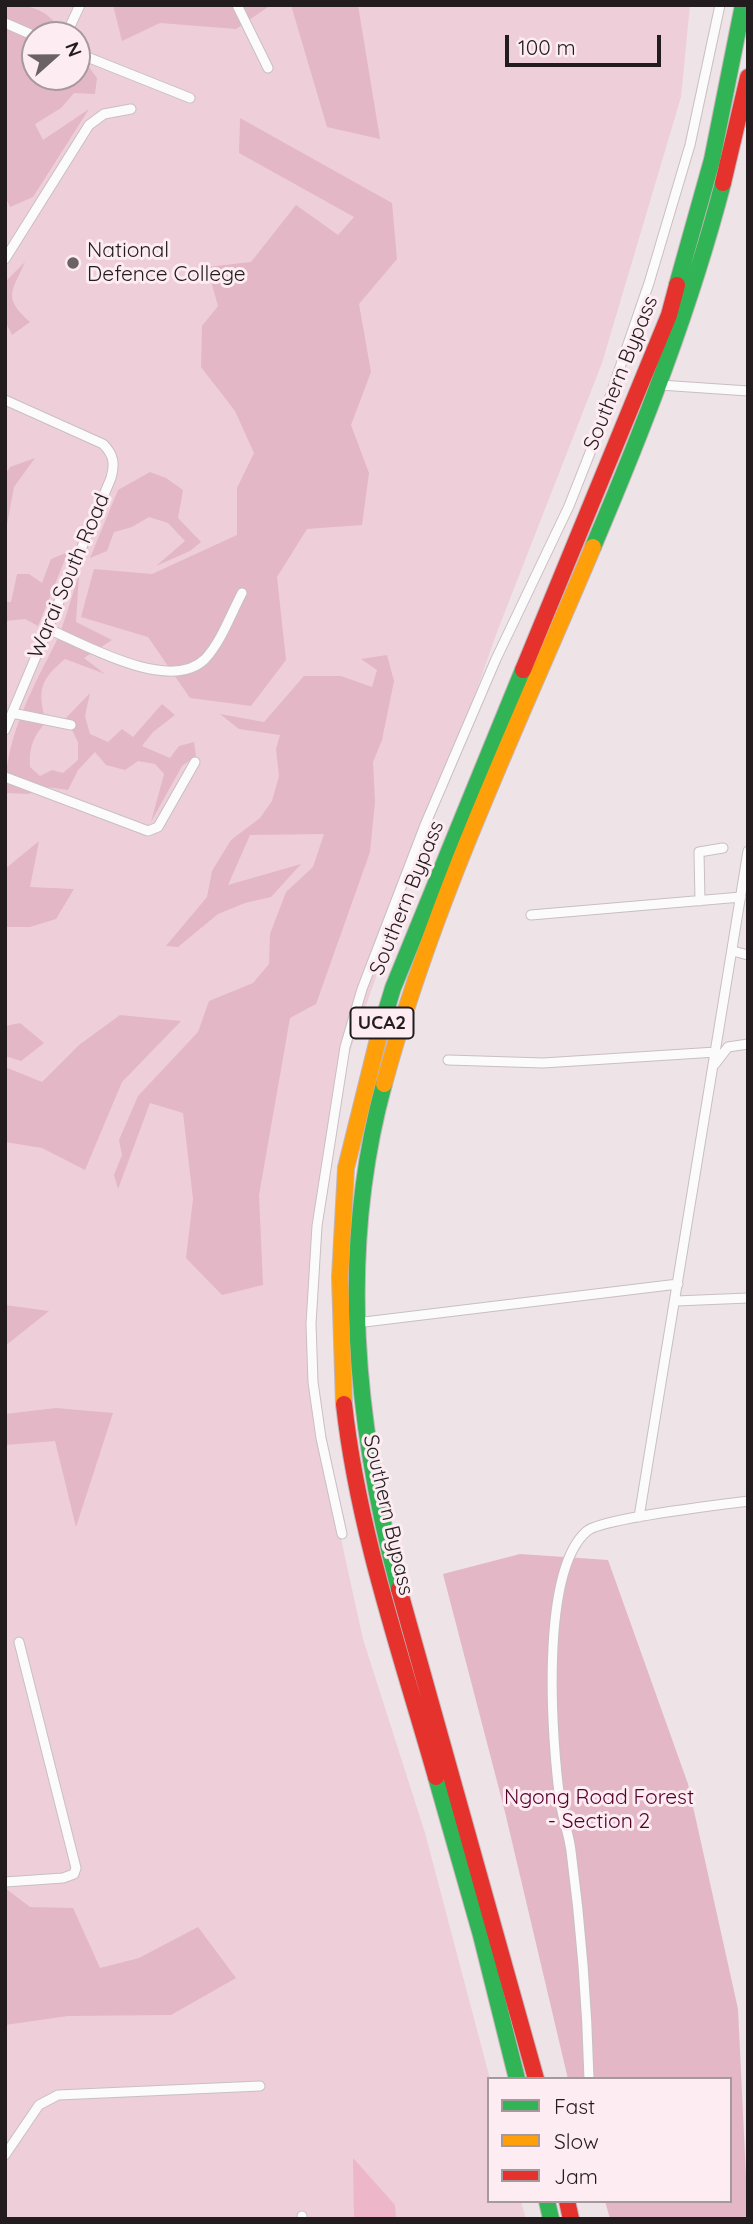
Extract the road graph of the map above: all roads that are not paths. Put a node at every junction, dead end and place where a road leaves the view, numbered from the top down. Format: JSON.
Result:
{"nodes":[{"id":1,"x":80,"y":5,"type":"edge"},
{"id":2,"x":237,"y":5,"type":"edge"},
{"id":3,"x":720,"y":5,"type":"edge"},
{"id":4,"x":743,"y":5,"type":"edge"},
{"id":5,"x":73,"y":21,"type":"edge"},
{"id":6,"x":91,"y":59,"type":"edge"},
{"id":7,"x":268,"y":68,"type":"dead end"},
{"id":8,"x":748,"y":77,"type":"edge"},
{"id":9,"x":190,"y":98,"type":"dead end"},
{"id":10,"x":131,"y":109,"type":"dead end"},
{"id":11,"x":5,"y":259,"type":"edge"},
{"id":12,"x":660,"y":385,"type":"junction"},
{"id":13,"x":748,"y":391,"type":"edge"},
{"id":14,"x":5,"y":400,"type":"edge"},
{"id":15,"x":242,"y":593,"type":"dead end"},
{"id":16,"x":46,"y":628,"type":"junction"},
{"id":17,"x":12,"y":713,"type":"junction"},
{"id":18,"x":71,"y":725,"type":"dead end"},
{"id":19,"x":5,"y":729,"type":"edge"},
{"id":20,"x":195,"y":762,"type":"dead end"},
{"id":21,"x":5,"y":777,"type":"edge"},
{"id":22,"x":723,"y":848,"type":"dead end"},
{"id":23,"x":748,"y":851,"type":"edge"},
{"id":24,"x":741,"y":897,"type":"junction"},
{"id":25,"x":700,"y":901,"type":"junction"},
{"id":26,"x":531,"y":915,"type":"dead end"},
{"id":27,"x":733,"y":951,"type":"junction"},
{"id":28,"x":748,"y":955,"type":"edge"},
{"id":29,"x":748,"y":1044,"type":"edge"},
{"id":30,"x":716,"y":1052,"type":"junction"},
{"id":31,"x":448,"y":1060,"type":"dead end"},
{"id":32,"x":714,"y":1065,"type":"junction"},
{"id":33,"x":678,"y":1284,"type":"junction"},
{"id":34,"x":748,"y":1297,"type":"edge"},
{"id":35,"x":676,"y":1301,"type":"junction"},
{"id":36,"x":356,"y":1323,"type":"junction"},
{"id":37,"x":748,"y":1501,"type":"edge"},
{"id":38,"x":639,"y":1517,"type":"junction"},
{"id":39,"x":342,"y":1534,"type":"dead end"},
{"id":40,"x":19,"y":1642,"type":"dead end"},
{"id":41,"x":5,"y":1882,"type":"edge"},
{"id":42,"x":516,"y":2077,"type":"edge"},
{"id":43,"x":535,"y":2077,"type":"edge"},
{"id":44,"x":589,"y":2077,"type":"edge"},
{"id":45,"x":260,"y":2086,"type":"dead end"},
{"id":46,"x":5,"y":2155,"type":"edge"}],
"edges":[{"from":1,"to":5,"type":"street"},
{"from":2,"to":7,"type":"street"},
{"from":3,"to":39,"type":"street"},
{"from":4,"to":42,"type":"highway","name":"Southern Bypass","number":"UCA2"},
{"from":6,"to":9,"type":"street"},
{"from":8,"to":12,"type":"highway","name":"Southern Bypass","number":"UCA2"},
{"from":10,"to":11,"type":"street"},
{"from":12,"to":13,"type":"street"},
{"from":12,"to":36,"type":"highway","name":"Southern Bypass","number":"UCA2"},
{"from":14,"to":16,"type":"street","name":"Warai South Road"},
{"from":15,"to":16,"type":"street"},
{"from":16,"to":17,"type":"street","name":"Warai South Road"},
{"from":17,"to":18,"type":"street"},
{"from":17,"to":19,"type":"street","name":"Warai South Road"},
{"from":20,"to":21,"type":"street"},
{"from":22,"to":25,"type":"street"},
{"from":23,"to":24,"type":"street"},
{"from":24,"to":25,"type":"street"},
{"from":24,"to":27,"type":"street"},
{"from":25,"to":26,"type":"street"},
{"from":27,"to":28,"type":"street"},
{"from":27,"to":30,"type":"street"},
{"from":29,"to":32,"type":"street"},
{"from":30,"to":31,"type":"street"},
{"from":30,"to":32,"type":"street"},
{"from":32,"to":33,"type":"street"},
{"from":33,"to":35,"type":"street"},
{"from":33,"to":36,"type":"street"},
{"from":34,"to":35,"type":"street"},
{"from":35,"to":38,"type":"street"},
{"from":36,"to":43,"type":"highway","name":"Southern Bypass","number":"UCA2"},
{"from":37,"to":38,"type":"street"},
{"from":38,"to":44,"type":"street"},
{"from":40,"to":41,"type":"street"},
{"from":45,"to":46,"type":"street"}]}
